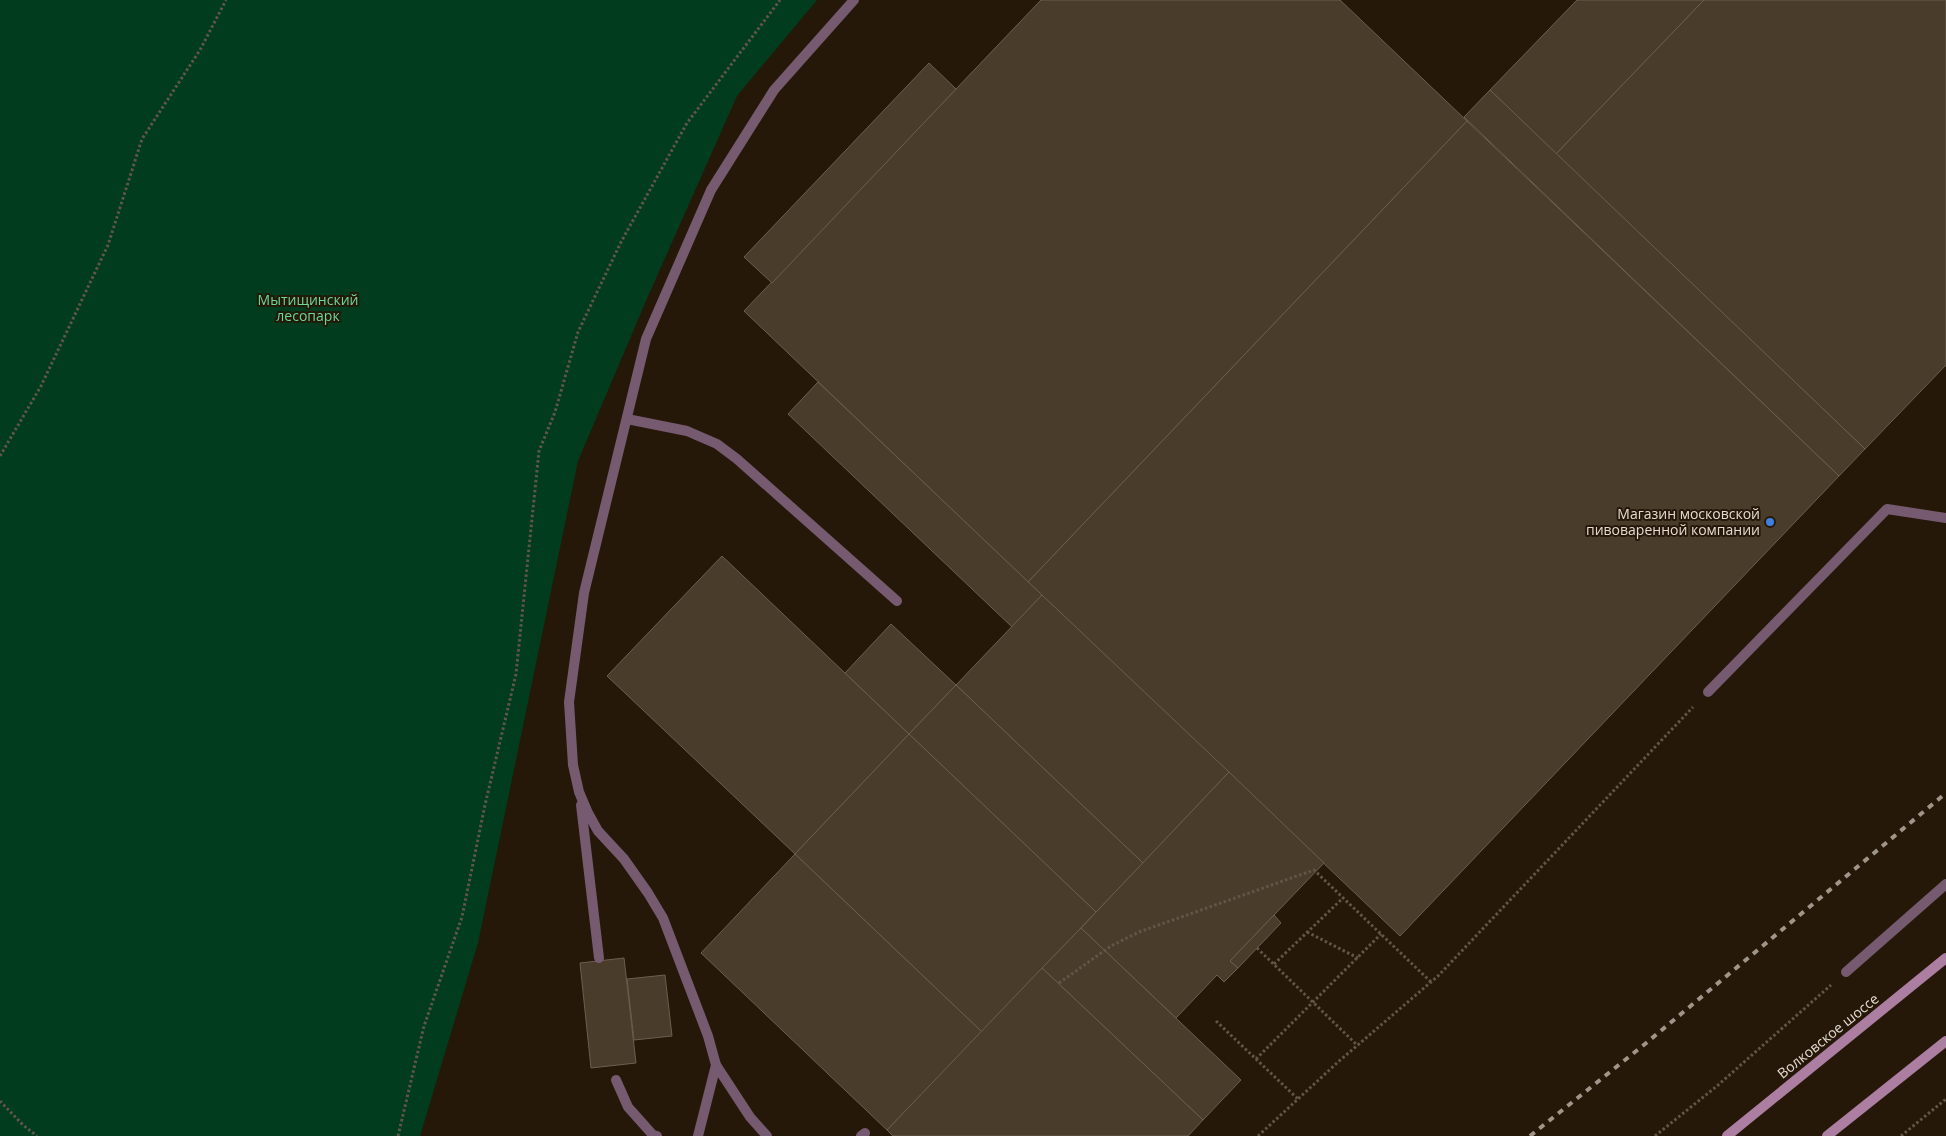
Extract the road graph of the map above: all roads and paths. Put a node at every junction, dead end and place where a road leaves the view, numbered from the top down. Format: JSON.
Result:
{"nodes":[{"id":1,"x":226,"y":0,"type":"edge"},
{"id":2,"x":780,"y":0,"type":"edge"},
{"id":3,"x":854,"y":0,"type":"edge"},
{"id":4,"x":627,"y":419,"type":"junction"},
{"id":5,"x":0,"y":456,"type":"edge"},
{"id":6,"x":1946,"y":518,"type":"edge"},
{"id":7,"x":897,"y":601,"type":"dead end"},
{"id":8,"x":1708,"y":692,"type":"joint"},
{"id":9,"x":579,"y":792,"type":"junction"},
{"id":10,"x":1946,"y":884,"type":"edge"},
{"id":11,"x":1343,"y":898,"type":"junction"},
{"id":12,"x":1307,"y":932,"type":"junction"},
{"id":13,"x":1381,"y":934,"type":"junction"},
{"id":14,"x":1257,"y":948,"type":"dead end"},
{"id":15,"x":600,"y":958,"type":"dead end"},
{"id":16,"x":1358,"y":958,"type":"junction"},
{"id":17,"x":1946,"y":958,"type":"edge"},
{"id":18,"x":1274,"y":964,"type":"junction"},
{"id":19,"x":1846,"y":972,"type":"joint"},
{"id":20,"x":1431,"y":982,"type":"junction"},
{"id":21,"x":1059,"y":983,"type":"dead end"},
{"id":22,"x":1313,"y":1002,"type":"junction"},
{"id":23,"x":1216,"y":1022,"type":"dead end"},
{"id":24,"x":1946,"y":1042,"type":"edge"},
{"id":25,"x":1358,"y":1045,"type":"junction"},
{"id":26,"x":1941,"y":1048,"type":"edge"},
{"id":27,"x":1256,"y":1059,"type":"junction"},
{"id":28,"x":716,"y":1064,"type":"junction"},
{"id":29,"x":616,"y":1080,"type":"dead end"},
{"id":30,"x":1298,"y":1099,"type":"junction"},
{"id":31,"x":1946,"y":1099,"type":"edge"},
{"id":32,"x":0,"y":1101,"type":"edge"},
{"id":33,"x":37,"y":1136,"type":"edge"},
{"id":34,"x":398,"y":1136,"type":"edge"},
{"id":35,"x":657,"y":1136,"type":"edge"},
{"id":36,"x":698,"y":1136,"type":"edge"},
{"id":37,"x":768,"y":1136,"type":"edge"},
{"id":38,"x":1258,"y":1136,"type":"edge"},
{"id":39,"x":1655,"y":1136,"type":"edge"},
{"id":40,"x":1727,"y":1136,"type":"edge"},
{"id":41,"x":1827,"y":1136,"type":"edge"},
{"id":42,"x":1901,"y":1136,"type":"edge"}],
"edges":[{"from":1,"to":5,"type":"path"},
{"from":2,"to":34,"type":"path"},
{"from":3,"to":4,"type":"lane"},
{"from":4,"to":7,"type":"lane"},
{"from":4,"to":9,"type":"lane"},
{"from":6,"to":8,"type":"lane"},
{"from":8,"to":20,"type":"path"},
{"from":9,"to":15,"type":"lane"},
{"from":9,"to":28,"type":"lane"},
{"from":10,"to":19,"type":"lane"},
{"from":11,"to":12,"type":"path"},
{"from":11,"to":13,"type":"path"},
{"from":11,"to":21,"type":"path"},
{"from":12,"to":16,"type":"path"},
{"from":12,"to":18,"type":"path"},
{"from":13,"to":16,"type":"path"},
{"from":13,"to":20,"type":"path"},
{"from":14,"to":18,"type":"path"},
{"from":16,"to":22,"type":"path"},
{"from":17,"to":40,"type":"main road","name":"Волковское шоссе"},
{"from":18,"to":22,"type":"path"},
{"from":19,"to":39,"type":"path"},
{"from":20,"to":25,"type":"path"},
{"from":22,"to":25,"type":"path"},
{"from":22,"to":27,"type":"path"},
{"from":23,"to":27,"type":"path"},
{"from":24,"to":26,"type":"main road"},
{"from":25,"to":30,"type":"path"},
{"from":26,"to":41,"type":"main road"},
{"from":27,"to":30,"type":"path"},
{"from":28,"to":36,"type":"lane"},
{"from":28,"to":37,"type":"lane"},
{"from":29,"to":35,"type":"lane"},
{"from":30,"to":38,"type":"path"},
{"from":31,"to":42,"type":"path"},
{"from":32,"to":33,"type":"path"}]}
